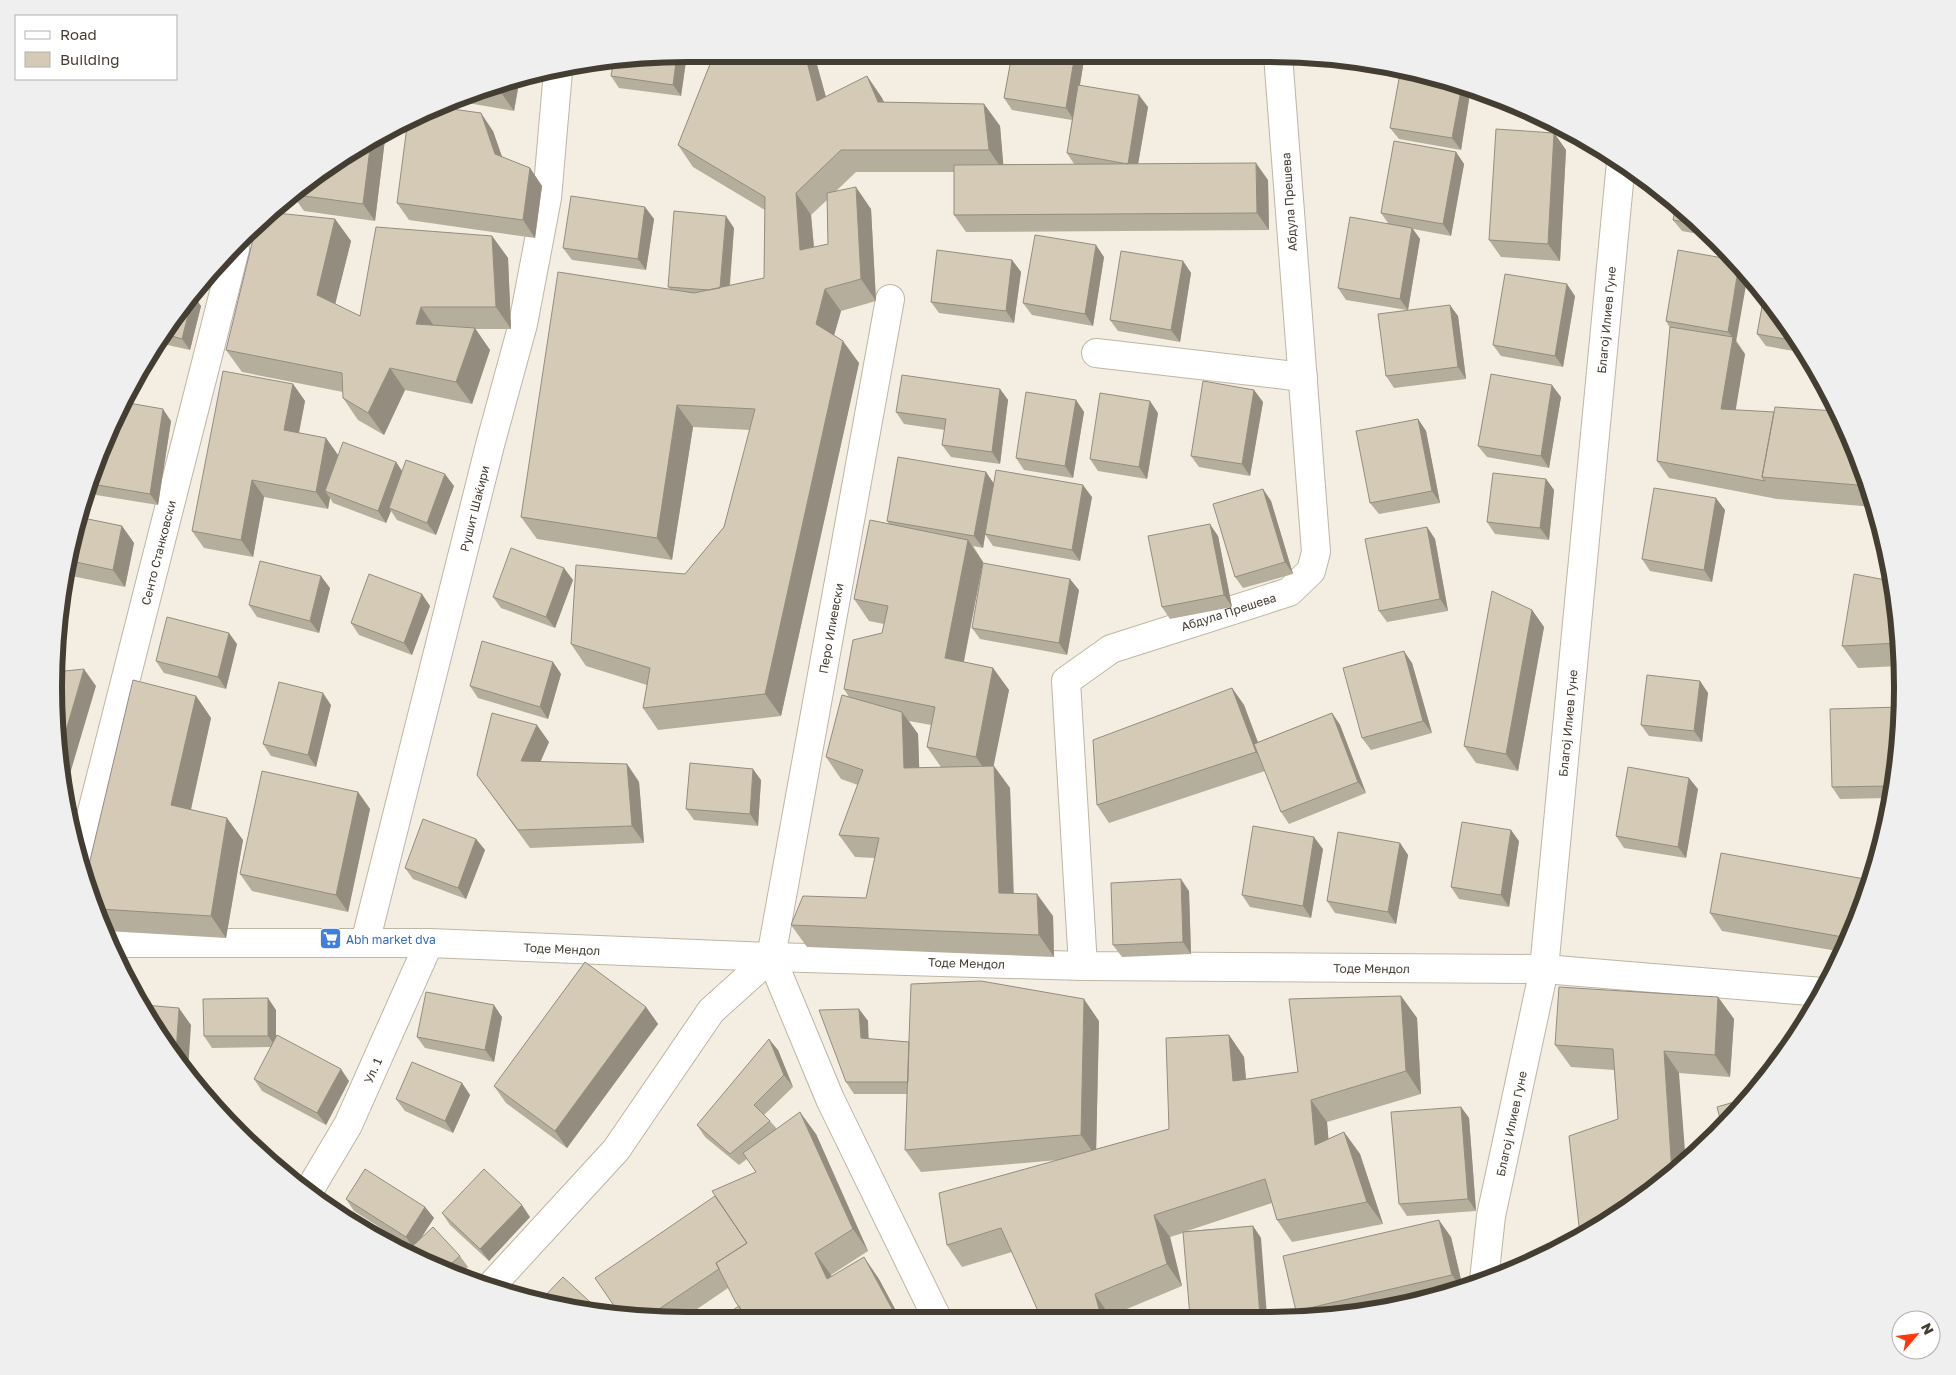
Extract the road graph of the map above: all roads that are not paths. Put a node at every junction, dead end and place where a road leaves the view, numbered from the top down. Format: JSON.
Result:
{"nodes":[{"id":1,"x":1279,"y":63,"type":"edge"},
{"id":2,"x":557,"y":77,"type":"edge"},
{"id":3,"x":1620,"y":171,"type":"edge"},
{"id":4,"x":231,"y":262,"type":"edge"},
{"id":5,"x":890,"y":299,"type":"dead end"},
{"id":6,"x":1096,"y":353,"type":"dead end"},
{"id":7,"x":1303,"y":377,"type":"junction"},
{"id":8,"x":83,"y":846,"type":"edge"},
{"id":9,"x":117,"y":943,"type":"edge"},
{"id":10,"x":365,"y":943,"type":"junction"},
{"id":11,"x":429,"y":943,"type":"junction"},
{"id":12,"x":771,"y":957,"type":"junction"},
{"id":13,"x":1083,"y":966,"type":"junction"},
{"id":14,"x":1544,"y":969,"type":"junction"},
{"id":15,"x":1815,"y":991,"type":"edge"},
{"id":16,"x":312,"y":1186,"type":"edge"},
{"id":17,"x":1485,"y":1273,"type":"edge"},
{"id":18,"x":495,"y":1281,"type":"edge"},
{"id":19,"x":934,"y":1312,"type":"edge"}],
"edges":[{"from":1,"to":7,"type":"street","name":"Абдула Прешева"},
{"from":2,"to":10,"type":"street","name":"Рушит Шаќири"},
{"from":3,"to":14,"type":"street","name":"Благој Илиев Гуне"},
{"from":4,"to":8,"type":"street","name":"Сенто Станковски"},
{"from":5,"to":12,"type":"street","name":"Перо Илиевски"},
{"from":6,"to":7,"type":"street"},
{"from":7,"to":13,"type":"street","name":"Абдула Прешева"},
{"from":9,"to":10,"type":"street","name":"Тоде Мендол"},
{"from":10,"to":11,"type":"street","name":"Тоде Мендол"},
{"from":11,"to":12,"type":"street","name":"Тоде Мендол"},
{"from":11,"to":16,"type":"street","name":"Ул. 1"},
{"from":12,"to":13,"type":"street","name":"Тоде Мендол"},
{"from":12,"to":18,"type":"street"},
{"from":12,"to":19,"type":"street"},
{"from":13,"to":14,"type":"street","name":"Тоде Мендол"},
{"from":14,"to":15,"type":"street","name":"Тоде Мендол"},
{"from":14,"to":17,"type":"street","name":"Благој Илиев Гуне"}]}
